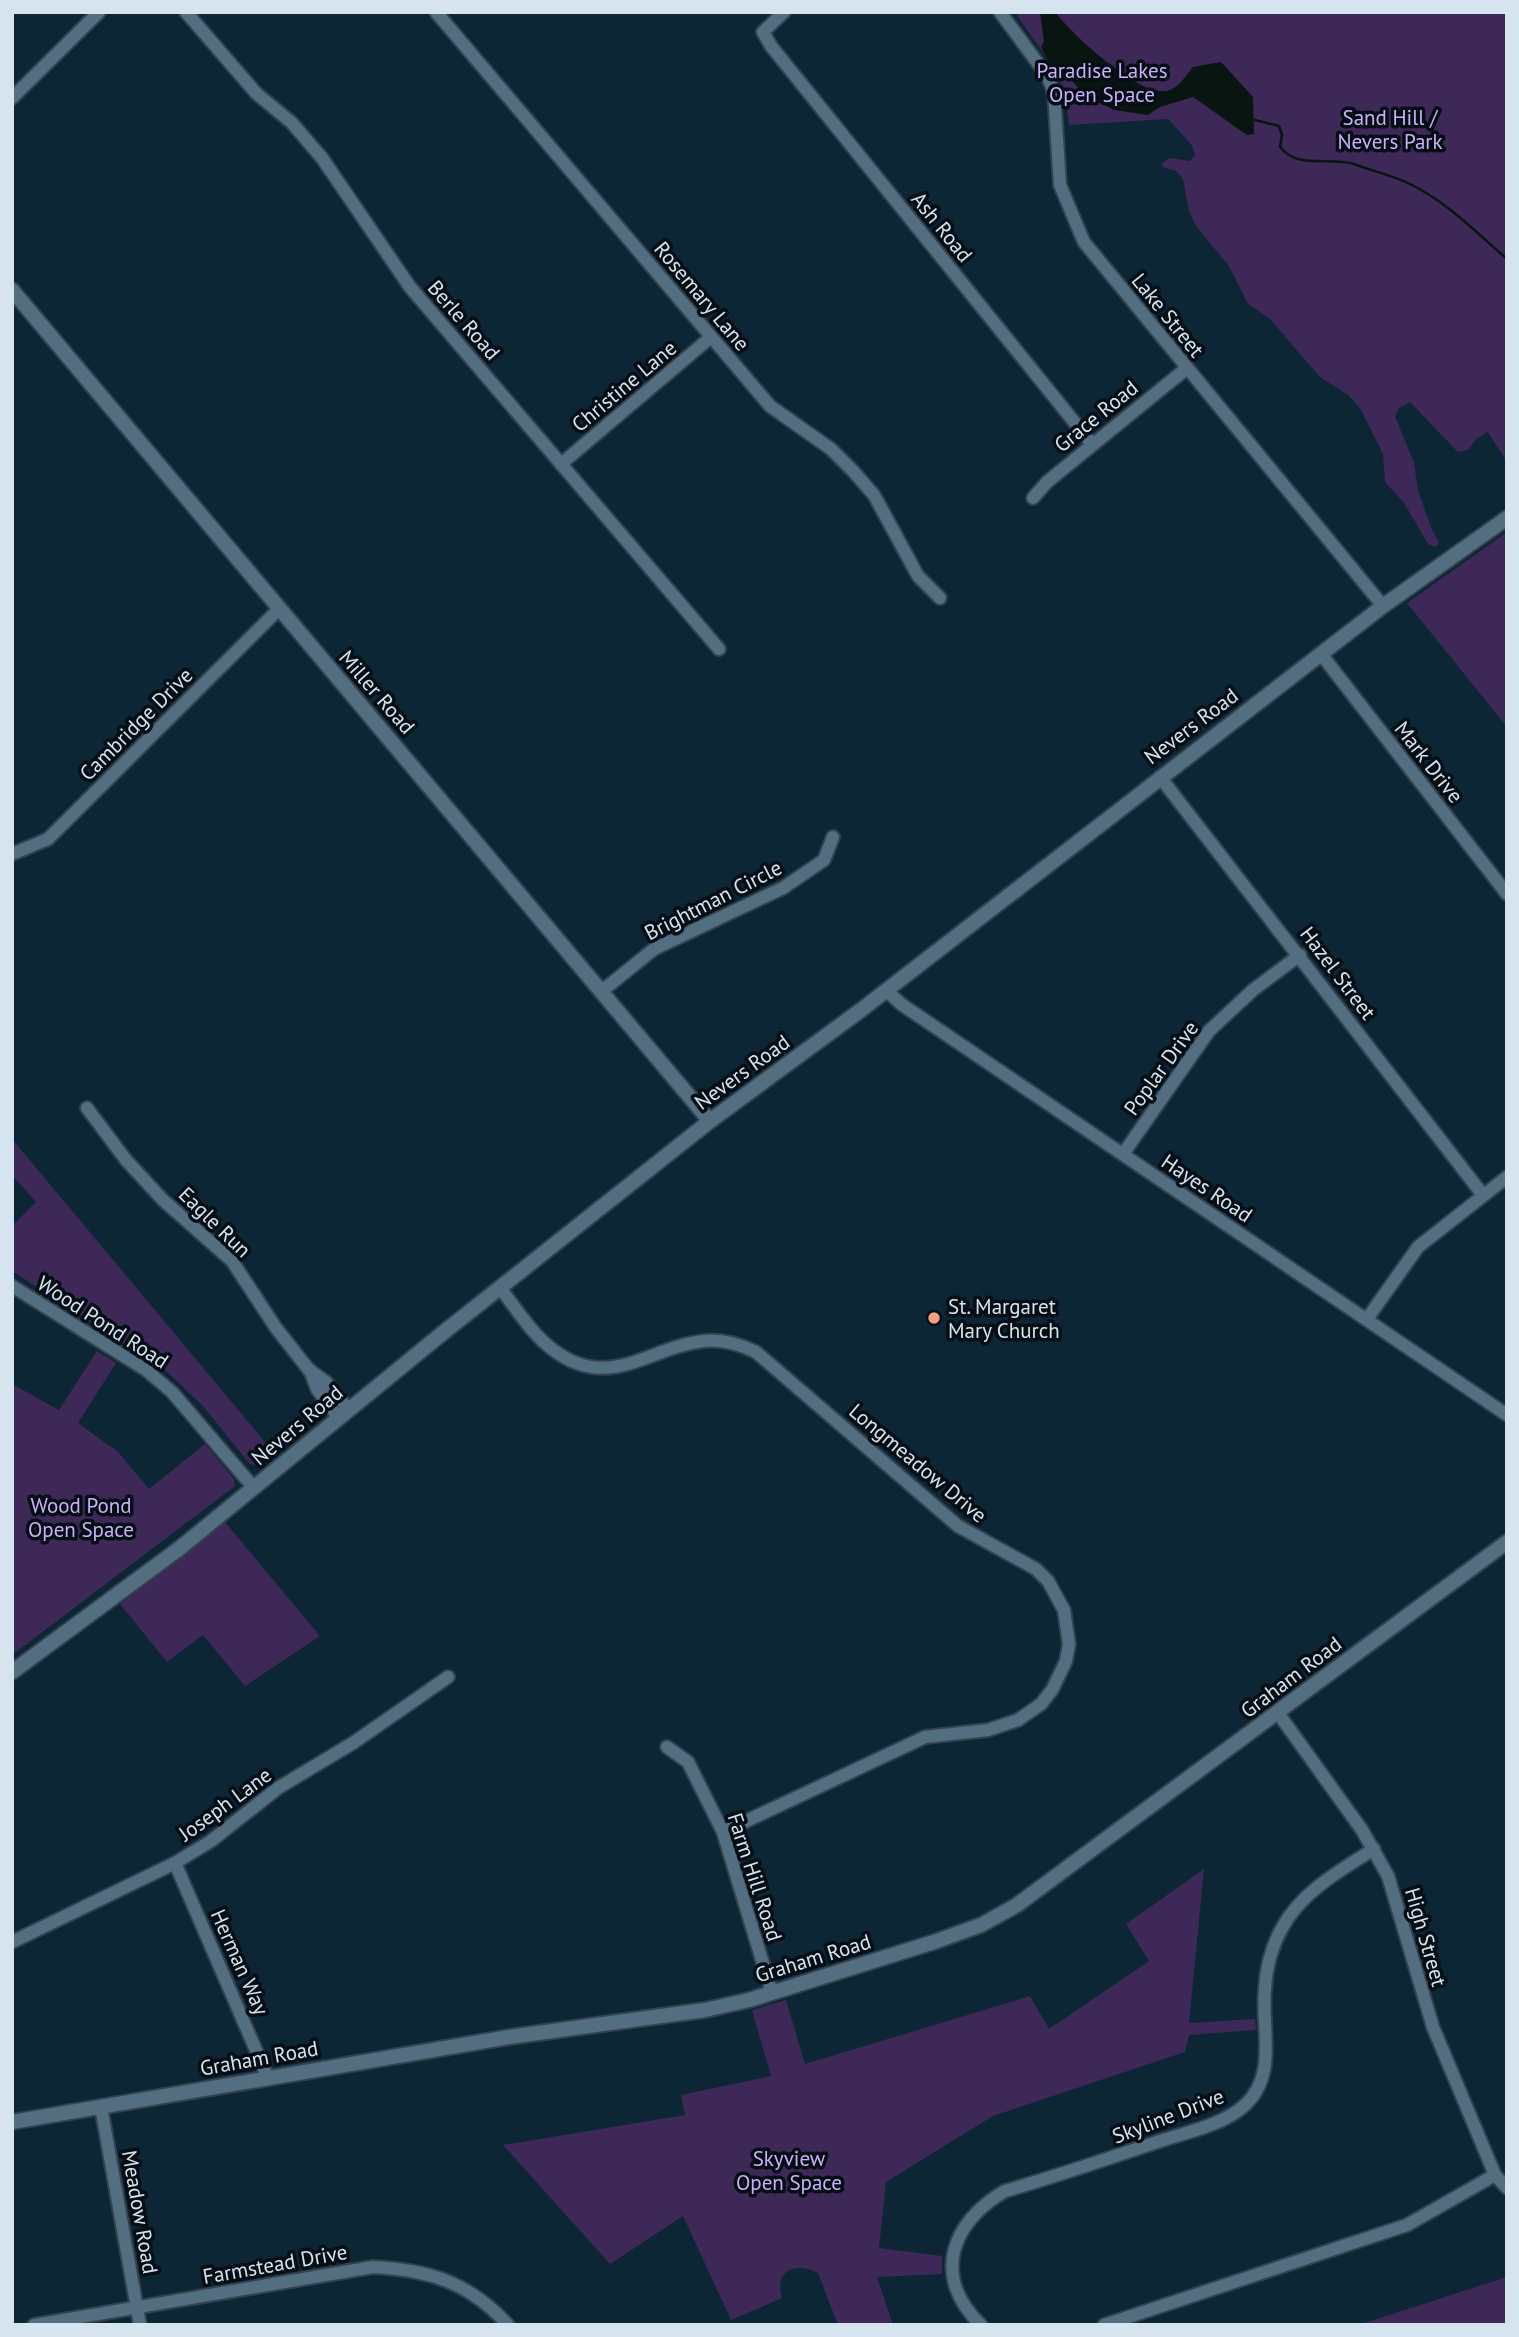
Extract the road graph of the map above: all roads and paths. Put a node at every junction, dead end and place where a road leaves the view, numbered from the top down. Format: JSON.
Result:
{"nodes":[{"id":1,"x":99,"y":12,"type":"edge"},
{"id":2,"x":186,"y":12,"type":"edge"},
{"id":3,"x":436,"y":12,"type":"edge"},
{"id":4,"x":784,"y":12,"type":"edge"},
{"id":5,"x":1000,"y":12,"type":"edge"},
{"id":6,"x":12,"y":98,"type":"edge"},
{"id":7,"x":12,"y":290,"type":"edge"},
{"id":8,"x":711,"y":337,"type":"junction"},
{"id":9,"x":1187,"y":368,"type":"junction"},
{"id":10,"x":1092,"y":444,"type":"junction"},
{"id":11,"x":561,"y":464,"type":"junction"},
{"id":12,"x":1033,"y":498,"type":"dead end"},
{"id":13,"x":1507,"y":519,"type":"edge"},
{"id":14,"x":940,"y":598,"type":"dead end"},
{"id":15,"x":1383,"y":606,"type":"junction"},
{"id":16,"x":279,"y":609,"type":"junction"},
{"id":17,"x":719,"y":649,"type":"dead end"},
{"id":18,"x":1321,"y":654,"type":"junction"},
{"id":19,"x":1160,"y":776,"type":"junction"},
{"id":20,"x":833,"y":837,"type":"dead end"},
{"id":21,"x":12,"y":854,"type":"edge"},
{"id":22,"x":1507,"y":894,"type":"edge"},
{"id":23,"x":1300,"y":955,"type":"junction"},
{"id":24,"x":602,"y":991,"type":"junction"},
{"id":25,"x":887,"y":991,"type":"junction"},
{"id":26,"x":87,"y":1108,"type":"dead end"},
{"id":27,"x":710,"y":1121,"type":"junction"},
{"id":28,"x":1123,"y":1154,"type":"junction"},
{"id":29,"x":1507,"y":1177,"type":"edge"},
{"id":30,"x":1483,"y":1195,"type":"junction"},
{"id":31,"x":12,"y":1286,"type":"edge"},
{"id":32,"x":500,"y":1287,"type":"junction"},
{"id":33,"x":1367,"y":1319,"type":"junction"},
{"id":34,"x":344,"y":1414,"type":"junction"},
{"id":35,"x":1507,"y":1415,"type":"edge"},
{"id":36,"x":254,"y":1488,"type":"junction"},
{"id":37,"x":1507,"y":1542,"type":"edge"},
{"id":38,"x":12,"y":1672,"type":"edge"},
{"id":39,"x":448,"y":1677,"type":"dead end"},
{"id":40,"x":1278,"y":1713,"type":"junction"},
{"id":41,"x":667,"y":1747,"type":"dead end"},
{"id":42,"x":723,"y":1832,"type":"junction"},
{"id":43,"x":1374,"y":1849,"type":"junction"},
{"id":44,"x":176,"y":1863,"type":"junction"},
{"id":45,"x":12,"y":1942,"type":"edge"},
{"id":46,"x":772,"y":1993,"type":"junction"},
{"id":47,"x":268,"y":2078,"type":"junction"},
{"id":48,"x":101,"y":2107,"type":"junction"},
{"id":49,"x":12,"y":2122,"type":"edge"},
{"id":50,"x":1495,"y":2175,"type":"junction"},
{"id":51,"x":1507,"y":2188,"type":"edge"},
{"id":52,"x":137,"y":2307,"type":"junction"},
{"id":53,"x":34,"y":2325,"type":"edge"},
{"id":54,"x":140,"y":2325,"type":"edge"},
{"id":55,"x":508,"y":2325,"type":"edge"},
{"id":56,"x":981,"y":2325,"type":"edge"},
{"id":57,"x":1104,"y":2325,"type":"edge"}],
"edges":[{"from":1,"to":6,"type":"street"},
{"from":2,"to":11,"type":"street","name":"Berle Road"},
{"from":3,"to":8,"type":"street","name":"Rosemary Lane"},
{"from":4,"to":10,"type":"street","name":"Ash Road"},
{"from":5,"to":9,"type":"street","name":"Lake Street"},
{"from":7,"to":16,"type":"street","name":"Miller Road"},
{"from":8,"to":11,"type":"street","name":"Christine Lane"},
{"from":8,"to":14,"type":"street","name":"Rosemary Lane"},
{"from":9,"to":10,"type":"street","name":"Grace Road"},
{"from":9,"to":15,"type":"street","name":"Lake Street"},
{"from":10,"to":12,"type":"street","name":"Grace Road"},
{"from":11,"to":17,"type":"street","name":"Berle Road"},
{"from":13,"to":15,"type":"street","name":"Nevers Road"},
{"from":15,"to":18,"type":"street","name":"Nevers Road"},
{"from":16,"to":21,"type":"street","name":"Cambridge Drive"},
{"from":16,"to":24,"type":"street","name":"Miller Road"},
{"from":18,"to":19,"type":"street","name":"Nevers Road"},
{"from":18,"to":22,"type":"street","name":"Mark Drive"},
{"from":19,"to":23,"type":"street","name":"Hazel Street"},
{"from":19,"to":25,"type":"street","name":"Nevers Road"},
{"from":20,"to":24,"type":"street","name":"Brightman Circle"},
{"from":23,"to":28,"type":"street","name":"Poplar Drive"},
{"from":23,"to":30,"type":"street","name":"Hazel Street"},
{"from":24,"to":27,"type":"street","name":"Miller Road"},
{"from":25,"to":27,"type":"street","name":"Nevers Road"},
{"from":25,"to":28,"type":"street","name":"Hayes Road"},
{"from":26,"to":34,"type":"street","name":"Eagle Run"},
{"from":27,"to":32,"type":"street","name":"Nevers Road"},
{"from":28,"to":33,"type":"street","name":"Hayes Road"},
{"from":29,"to":30,"type":"street"},
{"from":30,"to":33,"type":"street"},
{"from":31,"to":36,"type":"street","name":"Wood Pond Road"},
{"from":32,"to":34,"type":"street","name":"Nevers Road"},
{"from":32,"to":42,"type":"street","name":"Longmeadow Drive"},
{"from":33,"to":35,"type":"street","name":"Hayes Road"},
{"from":34,"to":36,"type":"street","name":"Nevers Road"},
{"from":36,"to":38,"type":"street","name":"Nevers Road"},
{"from":37,"to":40,"type":"street","name":"Graham Road"},
{"from":39,"to":44,"type":"street","name":"Joseph Lane"},
{"from":40,"to":43,"type":"street","name":"High Street"},
{"from":40,"to":46,"type":"street","name":"Graham Road"},
{"from":41,"to":42,"type":"street","name":"Farm Hill Road"},
{"from":42,"to":46,"type":"street","name":"Farm Hill Road"},
{"from":43,"to":50,"type":"street","name":"High Street"},
{"from":43,"to":56,"type":"street","name":"Skyline Drive"},
{"from":44,"to":45,"type":"street","name":"Joseph Lane"},
{"from":44,"to":47,"type":"street","name":"Herman Way"},
{"from":46,"to":47,"type":"street","name":"Graham Road"},
{"from":47,"to":48,"type":"street","name":"Graham Road"},
{"from":48,"to":49,"type":"street","name":"Graham Road"},
{"from":48,"to":52,"type":"street","name":"Meadow Road"},
{"from":50,"to":51,"type":"street","name":"High Street"},
{"from":50,"to":57,"type":"street"},
{"from":52,"to":53,"type":"street","name":"Farmstead Drive"},
{"from":52,"to":54,"type":"street","name":"Meadow Road"},
{"from":52,"to":55,"type":"street","name":"Farmstead Drive"}]}
